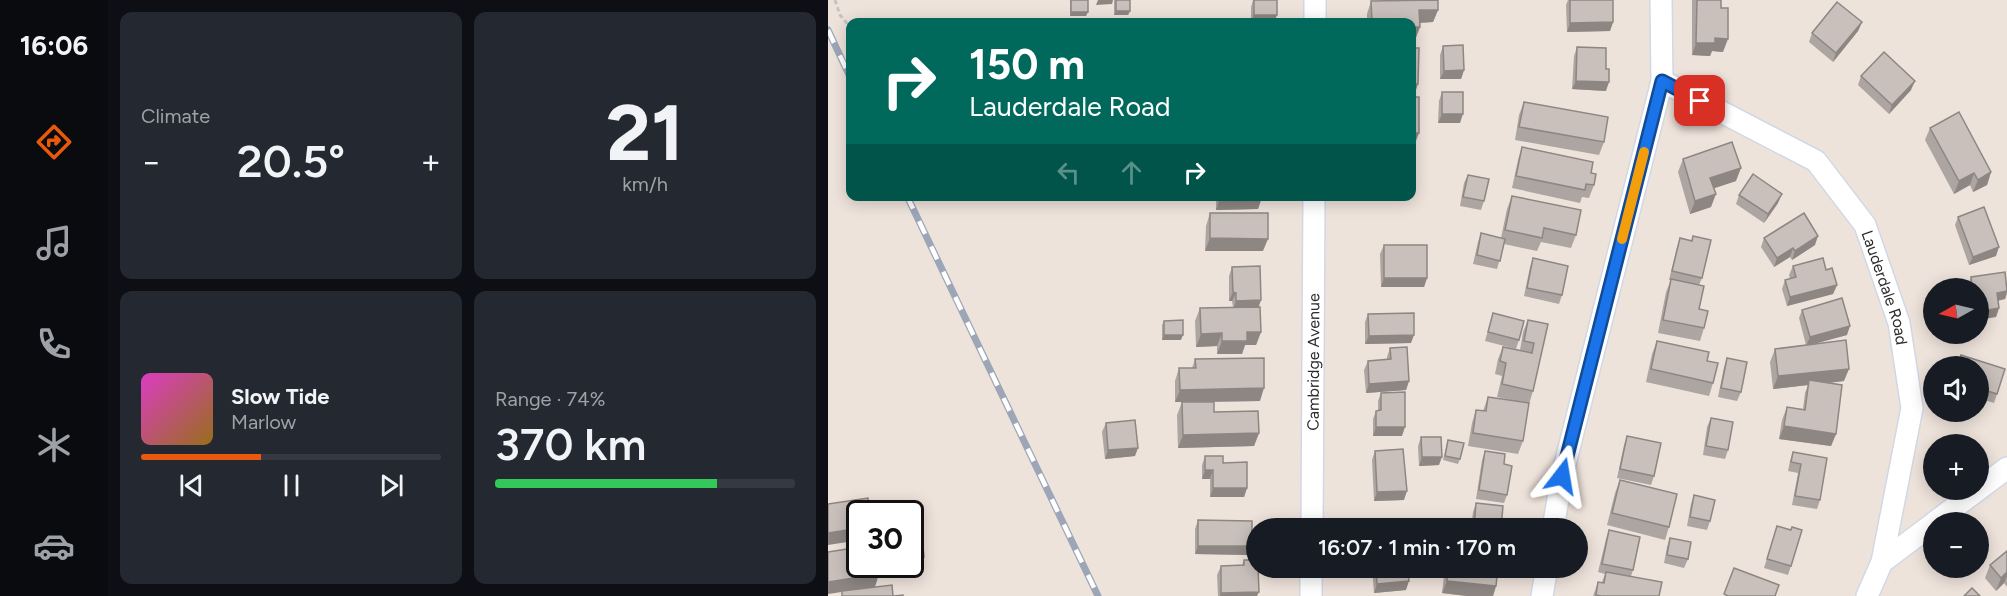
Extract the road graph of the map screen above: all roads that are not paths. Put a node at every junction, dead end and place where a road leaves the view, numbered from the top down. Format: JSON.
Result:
{"nodes":[{"id":1,"x":1315,"y":0,"type":"edge"},
{"id":2,"x":1661,"y":0,"type":"edge"},
{"id":3,"x":1315,"y":18,"type":"edge"},
{"id":4,"x":1662,"y":81,"type":"junction"},
{"id":5,"x":1314,"y":201,"type":"edge"},
{"id":6,"x":2007,"y":468,"type":"edge"},
{"id":7,"x":1949,"y":512,"type":"edge"},
{"id":8,"x":1311,"y":518,"type":"edge"},
{"id":9,"x":1555,"y":518,"type":"edge"},
{"id":10,"x":1923,"y":531,"type":"edge"},
{"id":11,"x":1882,"y":562,"type":"junction"},
{"id":12,"x":1311,"y":578,"type":"edge"},
{"id":13,"x":1545,"y":578,"type":"edge"},
{"id":14,"x":1311,"y":596,"type":"edge"},
{"id":15,"x":1542,"y":596,"type":"edge"},
{"id":16,"x":1867,"y":596,"type":"edge"}],
"edges":[{"from":1,"to":3,"type":"street"},
{"from":2,"to":4,"type":"street"},
{"from":4,"to":9,"type":"street"},
{"from":4,"to":11,"type":"street","name":"Lauderdale Road"},
{"from":5,"to":8,"type":"street","name":"Cambridge Avenue"},
{"from":6,"to":7,"type":"street"},
{"from":10,"to":11,"type":"street"},
{"from":11,"to":16,"type":"street","name":"Lauderdale Road"},
{"from":12,"to":14,"type":"street"},
{"from":13,"to":15,"type":"street"}]}
